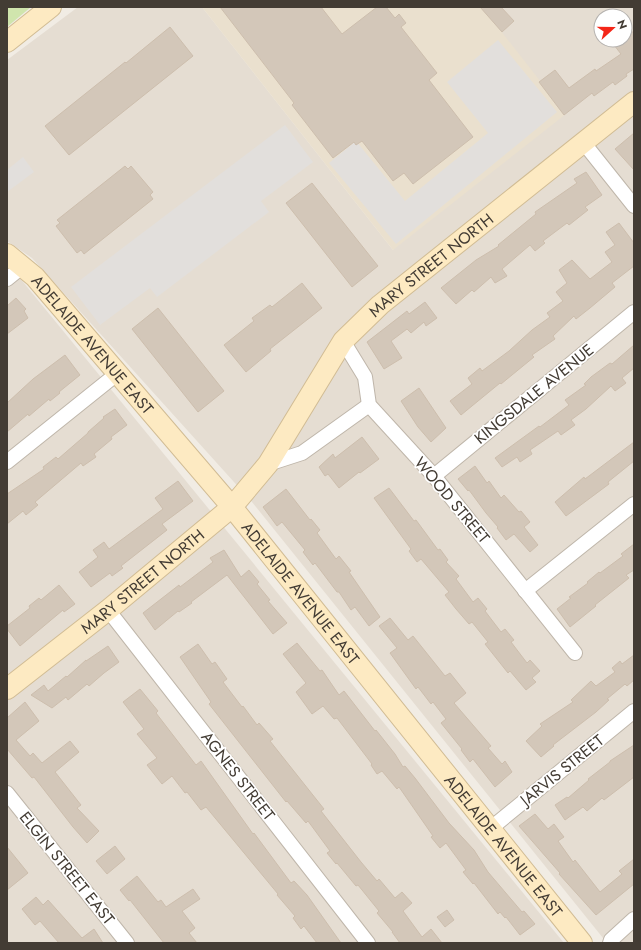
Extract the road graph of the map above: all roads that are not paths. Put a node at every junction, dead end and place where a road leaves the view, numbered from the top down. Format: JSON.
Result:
{"nodes":[{"id":1,"x":51,"y":7,"type":"edge"},
{"id":2,"x":7,"y":42,"type":"edge"},
{"id":3,"x":634,"y":102,"type":"edge"},
{"id":4,"x":583,"y":142,"type":"junction"},
{"id":5,"x":634,"y":206,"type":"edge"},
{"id":6,"x":7,"y":254,"type":"edge"},
{"id":7,"x":23,"y":266,"type":"junction"},
{"id":8,"x":7,"y":279,"type":"edge"},
{"id":9,"x":634,"y":312,"type":"edge"},
{"id":10,"x":343,"y":341,"type":"junction"},
{"id":11,"x":118,"y":373,"type":"junction"},
{"id":12,"x":369,"y":405,"type":"junction"},
{"id":13,"x":7,"y":462,"type":"edge"},
{"id":14,"x":268,"y":464,"type":"junction"},
{"id":15,"x":434,"y":476,"type":"junction"},
{"id":16,"x":634,"y":504,"type":"edge"},
{"id":17,"x":232,"y":507,"type":"junction"},
{"id":18,"x":525,"y":590,"type":"junction"},
{"id":19,"x":108,"y":610,"type":"junction"},
{"id":20,"x":575,"y":653,"type":"dead end"},
{"id":21,"x":7,"y":689,"type":"edge"},
{"id":22,"x":634,"y":711,"type":"edge"},
{"id":23,"x":7,"y":793,"type":"edge"},
{"id":24,"x":490,"y":829,"type":"junction"},
{"id":25,"x":634,"y":919,"type":"edge"},
{"id":26,"x":127,"y":943,"type":"edge"},
{"id":27,"x":368,"y":943,"type":"edge"},
{"id":28,"x":582,"y":943,"type":"edge"},
{"id":29,"x":610,"y":943,"type":"edge"}],
"edges":[{"from":1,"to":2,"type":"main road"},
{"from":3,"to":4,"type":"main road","name":"MARY STREET NORTH"},
{"from":4,"to":5,"type":"street"},
{"from":4,"to":10,"type":"main road","name":"MARY STREET NORTH"},
{"from":6,"to":7,"type":"main road","name":"ADELAIDE AVENUE EAST"},
{"from":7,"to":8,"type":"street"},
{"from":7,"to":11,"type":"main road","name":"ADELAIDE AVENUE EAST"},
{"from":9,"to":15,"type":"street","name":"KINGSDALE AVENUE"},
{"from":10,"to":12,"type":"street"},
{"from":10,"to":14,"type":"main road","name":"MARY STREET NORTH"},
{"from":11,"to":13,"type":"street"},
{"from":11,"to":17,"type":"main road","name":"ADELAIDE AVENUE EAST"},
{"from":12,"to":14,"type":"street"},
{"from":12,"to":15,"type":"street","name":"WOOD STREET"},
{"from":14,"to":17,"type":"main road","name":"MARY STREET NORTH"},
{"from":15,"to":18,"type":"street","name":"WOOD STREET"},
{"from":16,"to":18,"type":"street"},
{"from":17,"to":19,"type":"main road","name":"MARY STREET NORTH"},
{"from":17,"to":24,"type":"main road","name":"ADELAIDE AVENUE EAST"},
{"from":18,"to":20,"type":"street","name":"WOOD STREET"},
{"from":19,"to":21,"type":"main road","name":"MARY STREET NORTH"},
{"from":19,"to":27,"type":"street","name":"AGNES STREET"},
{"from":22,"to":24,"type":"street","name":"JARVIS STREET"},
{"from":23,"to":26,"type":"street","name":"ELGIN STREET EAST"},
{"from":24,"to":28,"type":"main road","name":"ADELAIDE AVENUE EAST"},
{"from":25,"to":29,"type":"street"}]}
